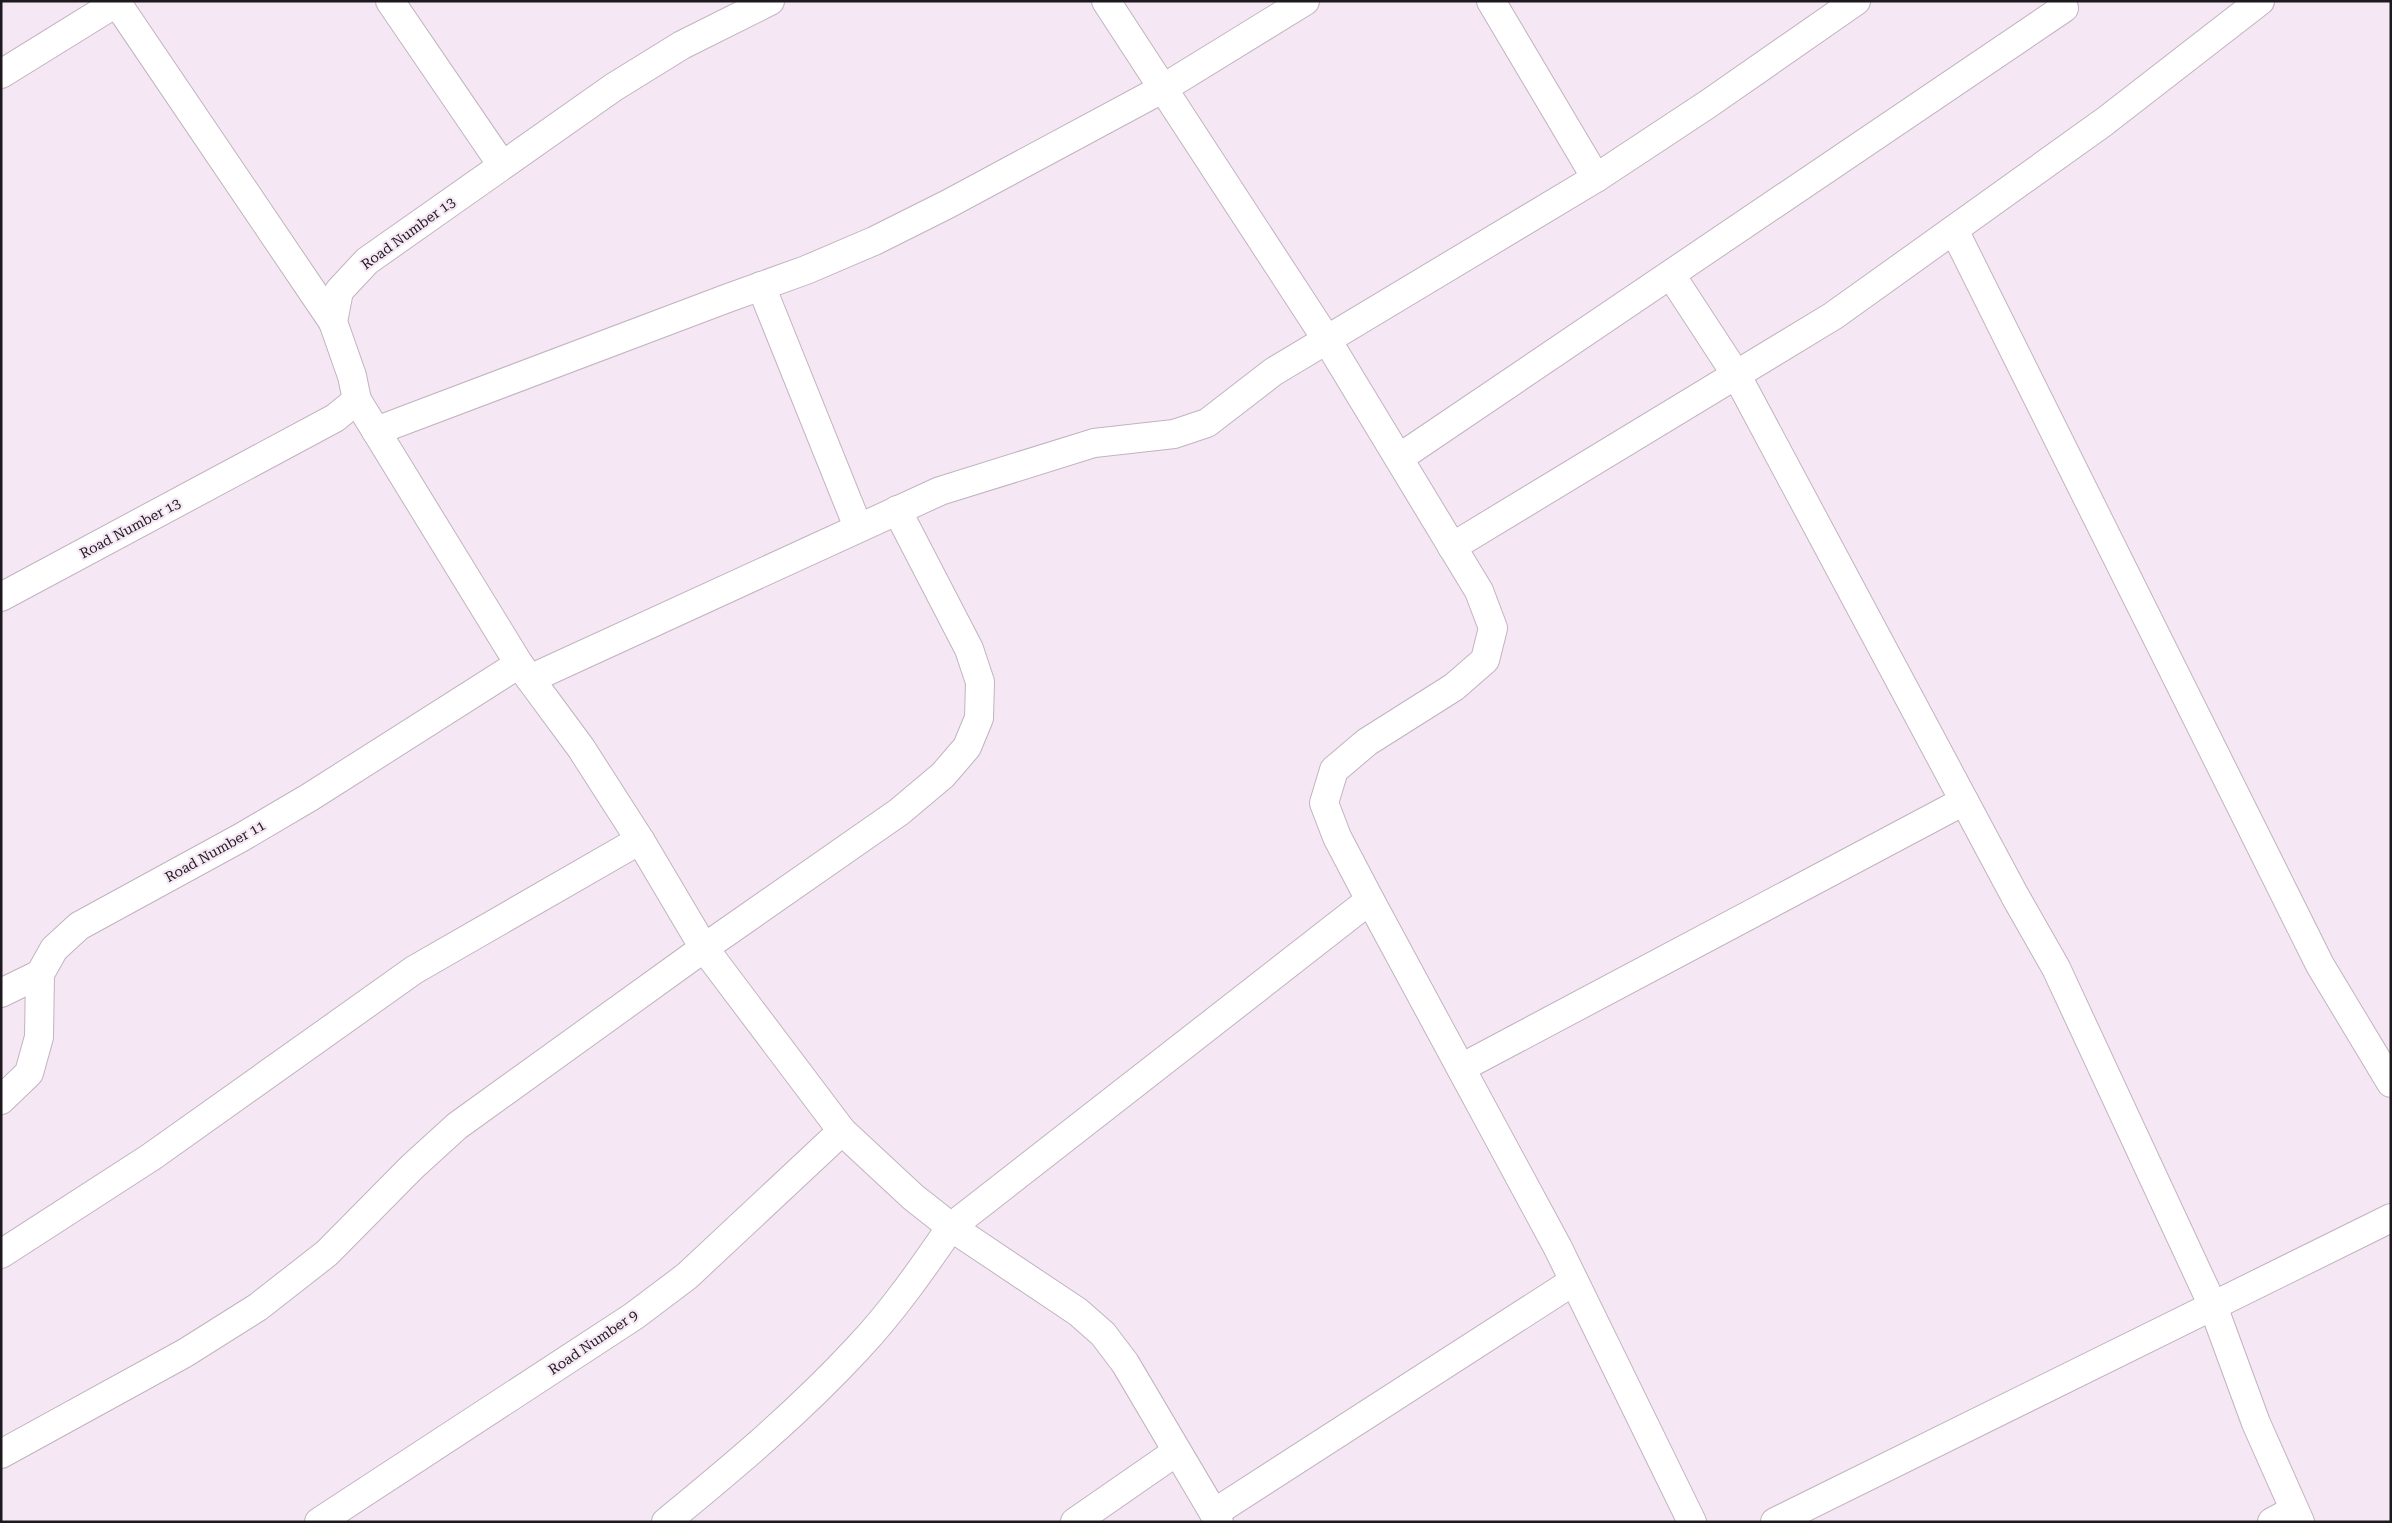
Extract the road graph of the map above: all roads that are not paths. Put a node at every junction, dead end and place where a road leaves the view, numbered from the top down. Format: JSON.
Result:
{"nodes":[{"id":1,"x":390,"y":1,"type":"edge"},
{"id":2,"x":770,"y":1,"type":"edge"},
{"id":3,"x":1106,"y":1,"type":"edge"},
{"id":4,"x":1305,"y":1,"type":"edge"},
{"id":5,"x":1491,"y":1,"type":"edge"},
{"id":6,"x":1856,"y":1,"type":"edge"},
{"id":7,"x":2260,"y":1,"type":"edge"},
{"id":8,"x":118,"y":2,"type":"edge"},
{"id":9,"x":2064,"y":8,"type":"dead end"},
{"id":10,"x":1,"y":74,"type":"edge"},
{"id":11,"x":1162,"y":89,"type":"junction"},
{"id":12,"x":502,"y":166,"type":"junction"},
{"id":13,"x":1596,"y":178,"type":"junction"},
{"id":14,"x":1954,"y":230,"type":"junction"},
{"id":15,"x":1671,"y":275,"type":"junction"},
{"id":16,"x":761,"y":286,"type":"junction"},
{"id":17,"x":333,"y":322,"type":"junction"},
{"id":18,"x":1327,"y":340,"type":"junction"},
{"id":19,"x":1737,"y":376,"type":"junction"},
{"id":20,"x":357,"y":400,"type":"junction"},
{"id":21,"x":376,"y":431,"type":"junction"},
{"id":22,"x":1399,"y":458,"type":"junction"},
{"id":23,"x":897,"y":510,"type":"junction"},
{"id":24,"x":858,"y":527,"type":"junction"},
{"id":25,"x":1452,"y":547,"type":"junction"},
{"id":26,"x":1,"y":596,"type":"edge"},
{"id":27,"x":524,"y":672,"type":"junction"},
{"id":28,"x":1964,"y":800,"type":"junction"},
{"id":29,"x":640,"y":840,"type":"junction"},
{"id":30,"x":1370,"y":900,"type":"junction"},
{"id":31,"x":704,"y":948,"type":"junction"},
{"id":32,"x":40,"y":974,"type":"junction"},
{"id":33,"x":1,"y":993,"type":"edge"},
{"id":34,"x":1461,"y":1068,"type":"junction"},
{"id":35,"x":2391,"y":1083,"type":"edge"},
{"id":36,"x":1,"y":1100,"type":"edge"},
{"id":37,"x":842,"y":1131,"type":"junction"},
{"id":38,"x":2391,"y":1218,"type":"edge"},
{"id":39,"x":951,"y":1227,"type":"junction"},
{"id":40,"x":1,"y":1254,"type":"edge"},
{"id":41,"x":1574,"y":1281,"type":"junction"},
{"id":42,"x":2213,"y":1306,"type":"junction"},
{"id":43,"x":1176,"y":1452,"type":"junction"},
{"id":44,"x":1,"y":1454,"type":"edge"},
{"id":45,"x":1216,"y":1517,"type":"edge"},
{"id":46,"x":2288,"y":1518,"type":"edge"},
{"id":47,"x":319,"y":1522,"type":"edge"},
{"id":48,"x":666,"y":1522,"type":"edge"},
{"id":49,"x":1075,"y":1522,"type":"edge"},
{"id":50,"x":1692,"y":1522,"type":"edge"},
{"id":51,"x":1775,"y":1522,"type":"edge"}],
"edges":[{"from":1,"to":12,"type":"street"},
{"from":2,"to":12,"type":"street","name":"Road Number 13"},
{"from":3,"to":11,"type":"street"},
{"from":4,"to":11,"type":"street"},
{"from":5,"to":13,"type":"street"},
{"from":6,"to":13,"type":"street","name":"Road Number 11"},
{"from":7,"to":14,"type":"street"},
{"from":8,"to":10,"type":"street"},
{"from":8,"to":17,"type":"street"},
{"from":9,"to":15,"type":"street"},
{"from":11,"to":16,"type":"street"},
{"from":11,"to":18,"type":"street"},
{"from":12,"to":17,"type":"street","name":"Road Number 13"},
{"from":13,"to":18,"type":"street","name":"Road Number 11"},
{"from":14,"to":19,"type":"street"},
{"from":14,"to":35,"type":"street"},
{"from":15,"to":19,"type":"street"},
{"from":15,"to":22,"type":"street"},
{"from":16,"to":21,"type":"street"},
{"from":16,"to":24,"type":"street"},
{"from":17,"to":20,"type":"street"},
{"from":18,"to":22,"type":"street"},
{"from":18,"to":23,"type":"street","name":"Road Number 11"},
{"from":19,"to":25,"type":"street"},
{"from":19,"to":28,"type":"street"},
{"from":20,"to":21,"type":"street"},
{"from":20,"to":26,"type":"street","name":"Road Number 13"},
{"from":21,"to":27,"type":"street"},
{"from":22,"to":25,"type":"street"},
{"from":23,"to":24,"type":"street","name":"Road Number 11"},
{"from":23,"to":31,"type":"street"},
{"from":24,"to":27,"type":"street","name":"Road Number 11"},
{"from":25,"to":30,"type":"street"},
{"from":27,"to":29,"type":"street"},
{"from":27,"to":32,"type":"street","name":"Road Number 11"},
{"from":28,"to":34,"type":"street"},
{"from":28,"to":42,"type":"street"},
{"from":29,"to":31,"type":"street"},
{"from":29,"to":40,"type":"street"},
{"from":30,"to":34,"type":"street"},
{"from":30,"to":39,"type":"street"},
{"from":31,"to":37,"type":"street"},
{"from":31,"to":44,"type":"street"},
{"from":32,"to":33,"type":"street"},
{"from":32,"to":36,"type":"street","name":"Road Number 11"},
{"from":34,"to":41,"type":"street"},
{"from":37,"to":39,"type":"street"},
{"from":37,"to":47,"type":"street","name":"Road Number 9"},
{"from":38,"to":42,"type":"street"},
{"from":39,"to":43,"type":"street"},
{"from":39,"to":48,"type":"street"},
{"from":41,"to":45,"type":"street"},
{"from":41,"to":50,"type":"street"},
{"from":42,"to":46,"type":"street"},
{"from":42,"to":51,"type":"street"},
{"from":43,"to":45,"type":"street"},
{"from":43,"to":49,"type":"street"}]}
